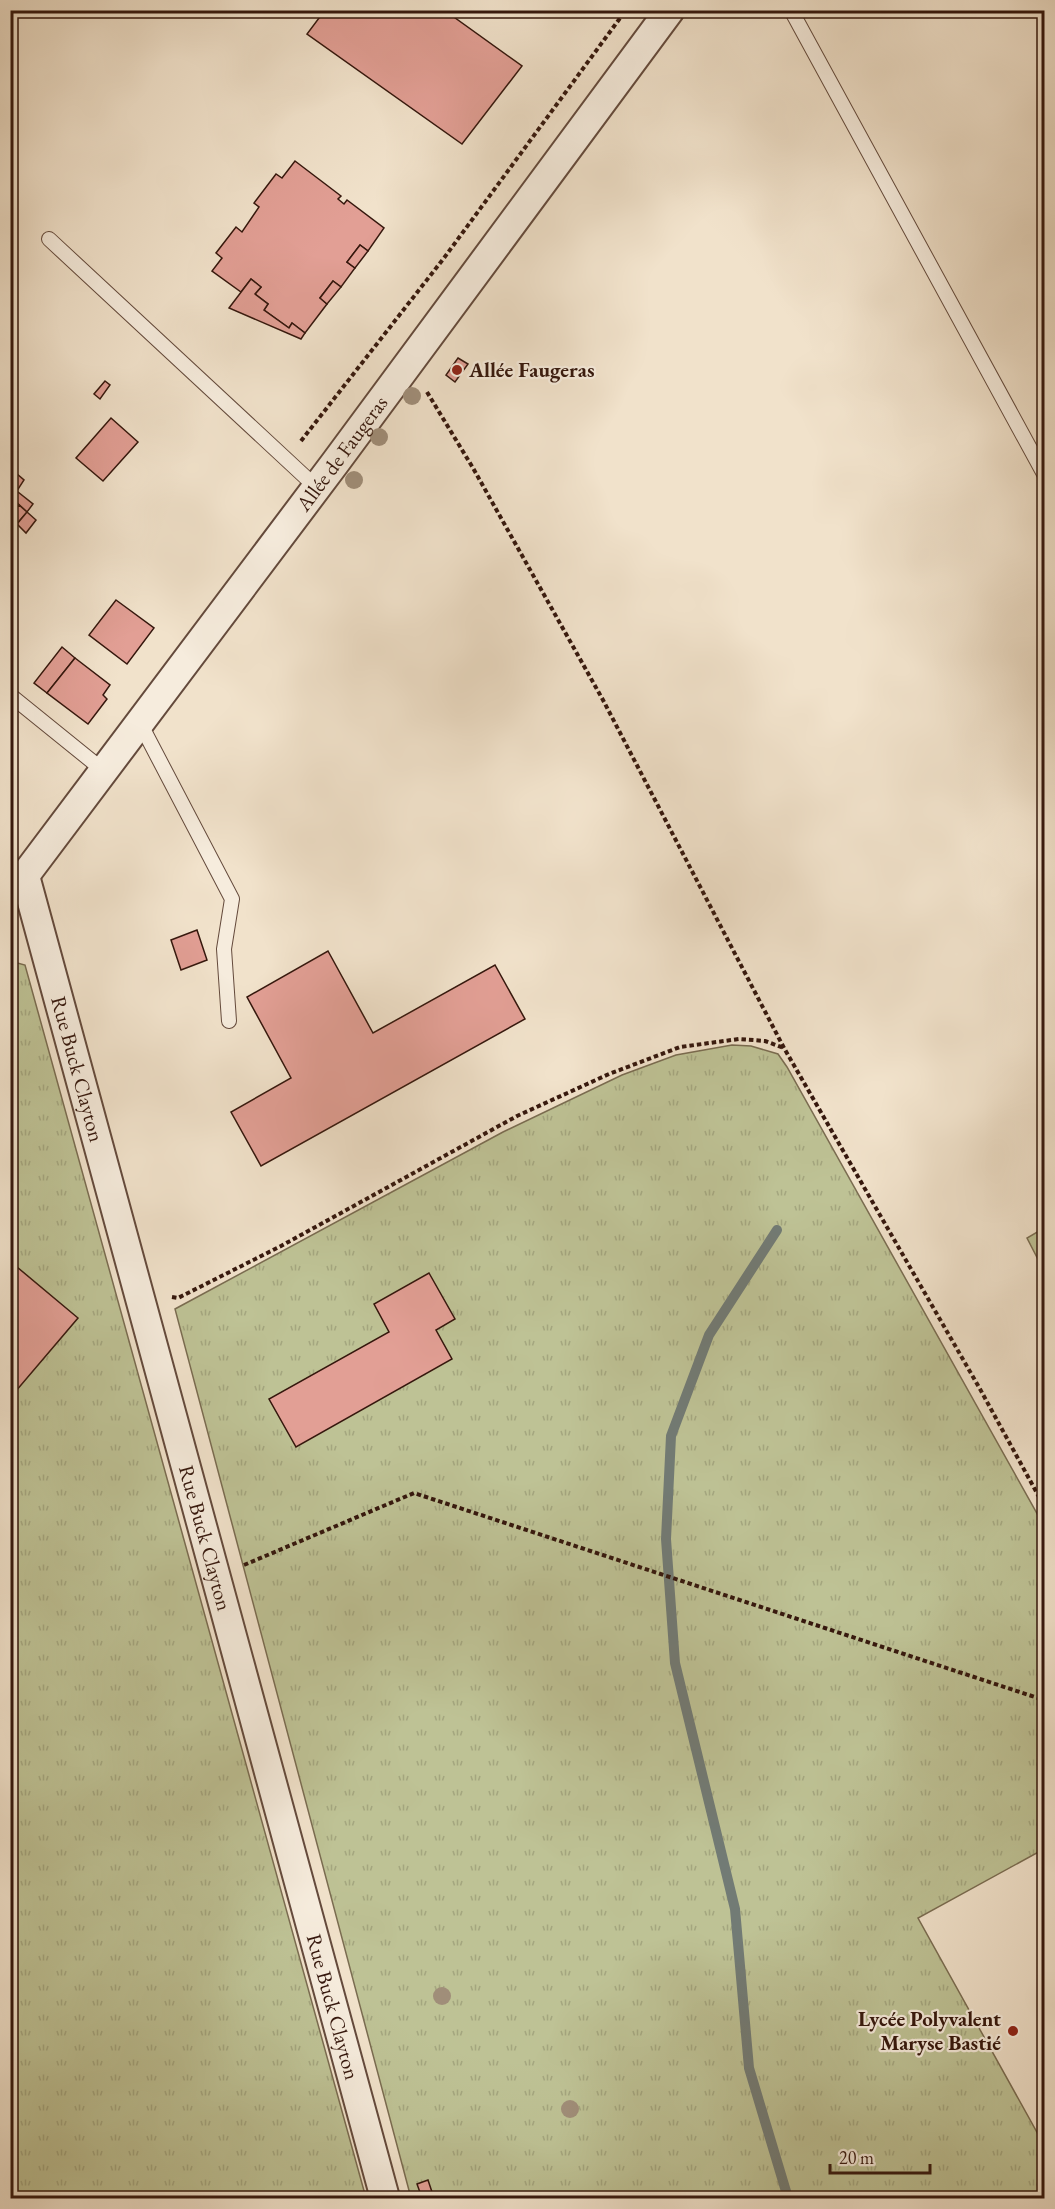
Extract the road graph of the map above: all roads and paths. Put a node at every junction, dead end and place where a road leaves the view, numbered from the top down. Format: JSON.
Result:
{"nodes":[{"id":1,"x":626,"y":10,"type":"edge"},
{"id":2,"x":791,"y":10,"type":"edge"},
{"id":3,"x":659,"y":15,"type":"edge"},
{"id":4,"x":49,"y":239,"type":"dead end"},
{"id":5,"x":410,"y":362,"type":"junction"},
{"id":6,"x":286,"y":460,"type":"junction"},
{"id":7,"x":1044,"y":474,"type":"edge"},
{"id":8,"x":316,"y":487,"type":"junction"},
{"id":9,"x":10,"y":695,"type":"edge"},
{"id":10,"x":140,"y":723,"type":"junction"},
{"id":11,"x":104,"y":771,"type":"junction"},
{"id":12,"x":18,"y":885,"type":"edge"},
{"id":13,"x":229,"y":1021,"type":"dead end"},
{"id":14,"x":784,"y":1048,"type":"junction"},
{"id":15,"x":138,"y":1287,"type":"junction"},
{"id":16,"x":1044,"y":1506,"type":"edge"},
{"id":17,"x":215,"y":1577,"type":"junction"},
{"id":18,"x":1044,"y":1700,"type":"edge"},
{"id":19,"x":385,"y":2199,"type":"edge"}],
"edges":[{"from":1,"to":6,"type":"path"},
{"from":2,"to":7,"type":"lane"},
{"from":3,"to":5,"type":"street","name":"Allée de Faugeras"},
{"from":4,"to":6,"type":"lane"},
{"from":5,"to":8,"type":"street","name":"Allée de Faugeras"},
{"from":5,"to":14,"type":"path"},
{"from":6,"to":8,"type":"lane"},
{"from":8,"to":10,"type":"street","name":"Allée de Faugeras"},
{"from":9,"to":11,"type":"lane"},
{"from":10,"to":11,"type":"street","name":"Allée de Faugeras"},
{"from":10,"to":13,"type":"lane"},
{"from":11,"to":12,"type":"street","name":"Allée de Faugeras"},
{"from":12,"to":15,"type":"street","name":"Rue Buck Clayton"},
{"from":14,"to":15,"type":"path"},
{"from":14,"to":16,"type":"path"},
{"from":15,"to":17,"type":"street","name":"Rue Buck Clayton"},
{"from":17,"to":18,"type":"path"},
{"from":17,"to":19,"type":"street","name":"Rue Buck Clayton"}]}
